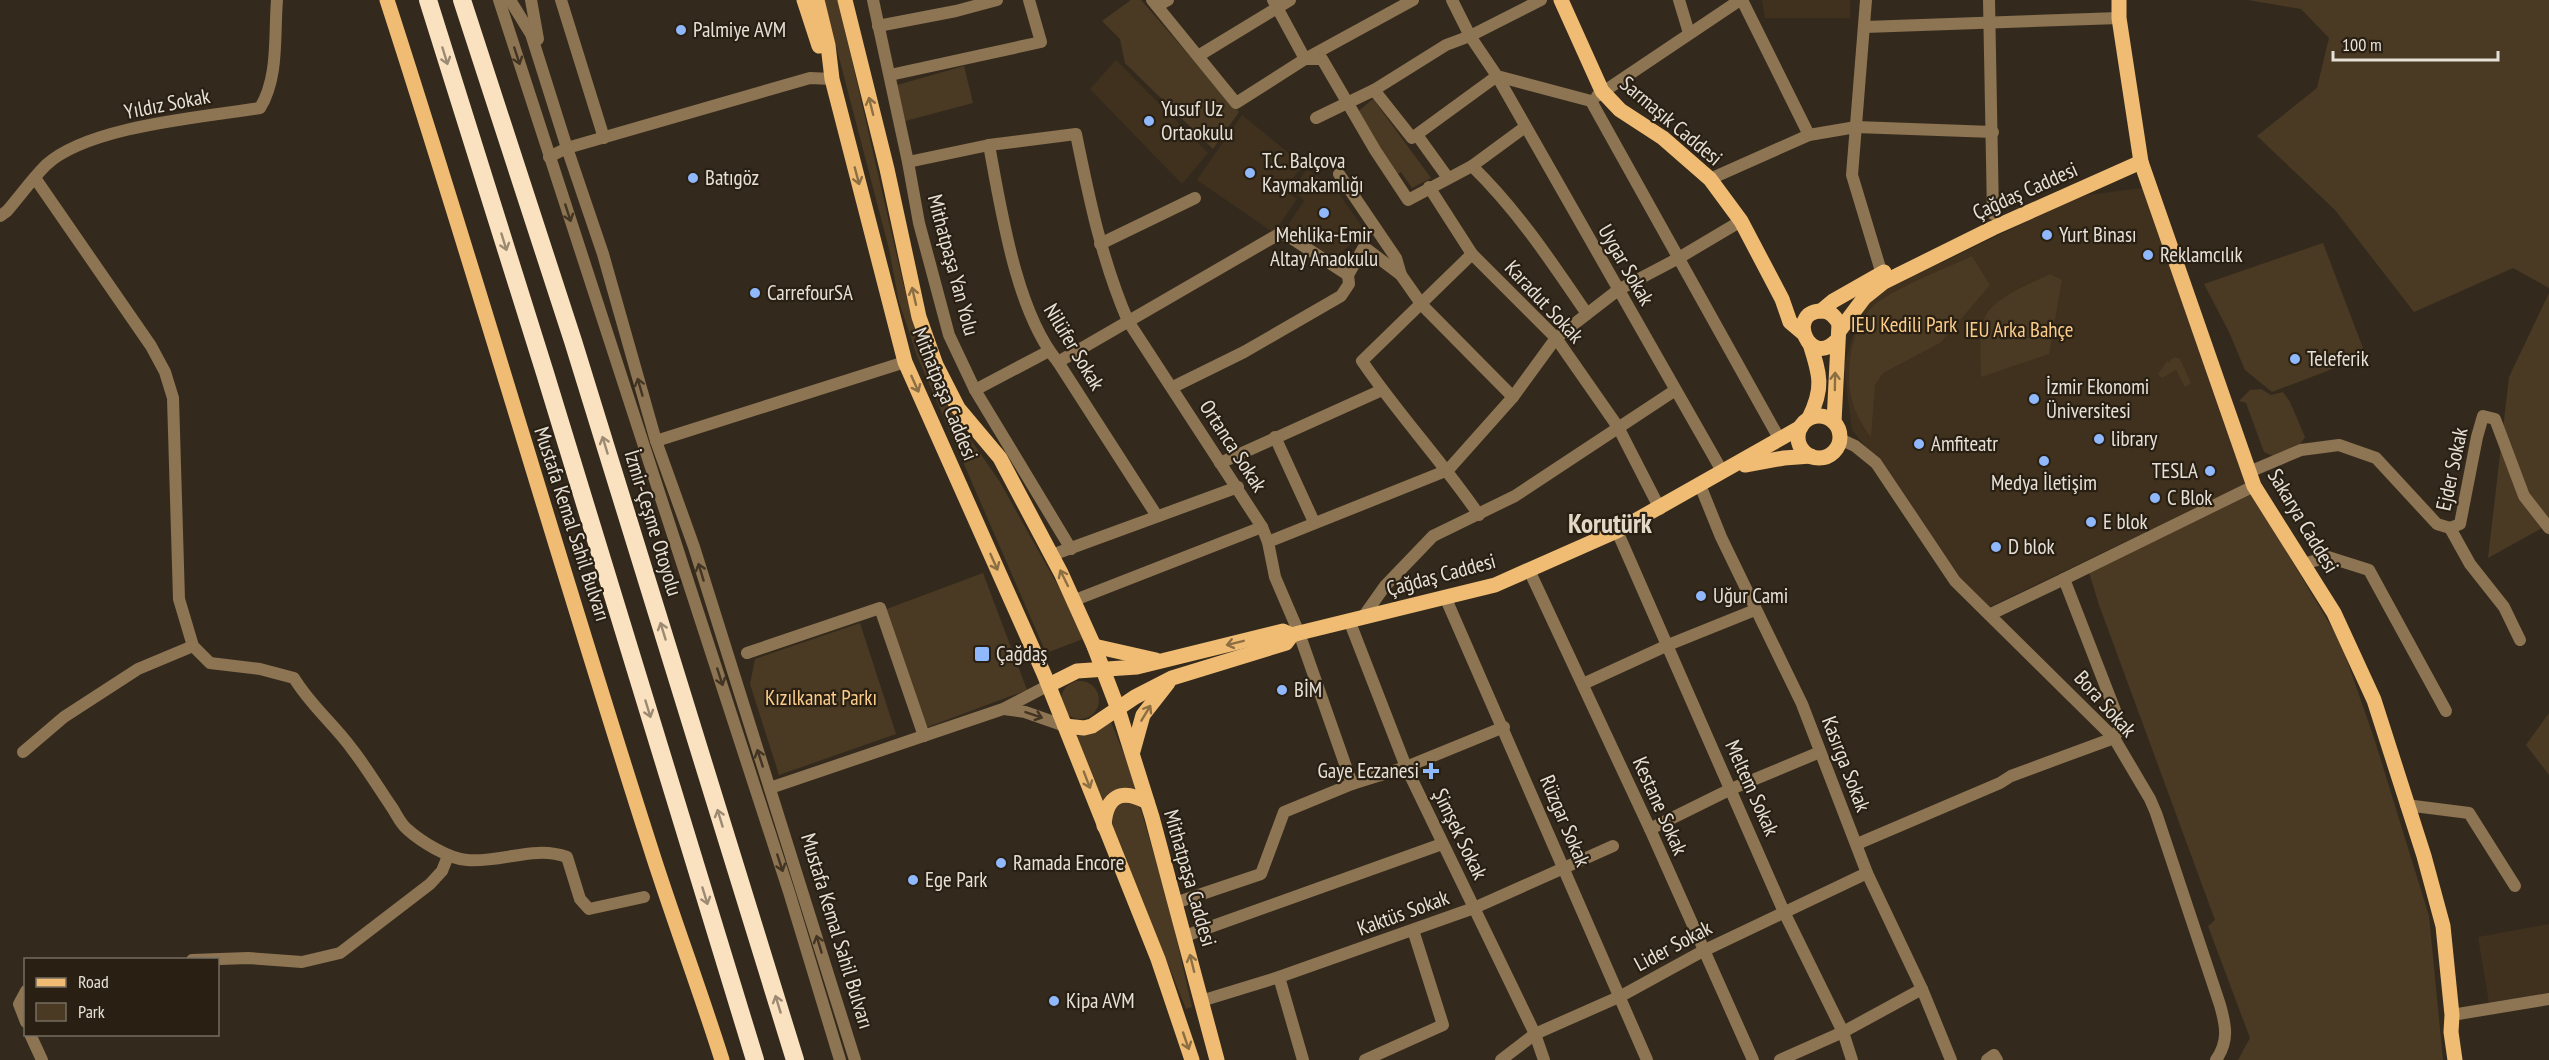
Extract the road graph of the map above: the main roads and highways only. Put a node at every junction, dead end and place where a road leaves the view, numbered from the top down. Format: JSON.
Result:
{"nodes":[{"id":1,"x":387,"y":0,"type":"edge"},
{"id":2,"x":428,"y":0,"type":"edge"},
{"id":3,"x":462,"y":0,"type":"edge"},
{"id":4,"x":804,"y":0,"type":"edge"},
{"id":5,"x":817,"y":0,"type":"edge"},
{"id":6,"x":845,"y":0,"type":"edge"},
{"id":7,"x":1561,"y":0,"type":"edge"},
{"id":8,"x":2119,"y":0,"type":"edge"},
{"id":9,"x":832,"y":79,"type":"junction"},
{"id":10,"x":2141,"y":162,"type":"junction"},
{"id":11,"x":1882,"y":277,"type":"junction"},
{"id":12,"x":1782,"y":299,"type":"junction"},
{"id":13,"x":1815,"y":313,"type":"junction"},
{"id":14,"x":1838,"y":335,"type":"junction"},
{"id":15,"x":1807,"y":338,"type":"junction"},
{"id":16,"x":1834,"y":422,"type":"junction"},
{"id":17,"x":1805,"y":423,"type":"junction"},
{"id":18,"x":1811,"y":456,"type":"junction"},
{"id":19,"x":1722,"y":471,"type":"junction"},
{"id":20,"x":1295,"y":634,"type":"junction"},
{"id":21,"x":1094,"y":646,"type":"junction"},
{"id":22,"x":1162,"y":662,"type":"junction"},
{"id":23,"x":1103,"y":670,"type":"junction"},
{"id":24,"x":1172,"y":678,"type":"junction"},
{"id":25,"x":1048,"y":685,"type":"junction"},
{"id":26,"x":1118,"y":709,"type":"junction"},
{"id":27,"x":1065,"y":726,"type":"junction"},
{"id":28,"x":1133,"y":754,"type":"junction"},
{"id":29,"x":1147,"y":802,"type":"junction"},
{"id":30,"x":1104,"y":826,"type":"junction"},
{"id":31,"x":722,"y":1060,"type":"edge"},
{"id":32,"x":755,"y":1060,"type":"edge"},
{"id":33,"x":795,"y":1060,"type":"edge"},
{"id":34,"x":1192,"y":1060,"type":"edge"},
{"id":35,"x":1217,"y":1060,"type":"edge"},
{"id":36,"x":2455,"y":1060,"type":"edge"}],
"edges":[{"from":1,"to":31,"type":"main road","name":"Mustafa Kemal Sahil Bulvarı"},
{"from":2,"to":32,"type":"highway","one_way":true},
{"from":33,"to":3,"type":"highway","name":"İzmir-Çeşme Otoyolu","one_way":true},
{"from":4,"to":9,"type":"main road"},
{"from":5,"to":9,"type":"main road","name":"Mithatpaşa Caddesi"},
{"from":21,"to":6,"type":"main road","name":"Mithatpaşa Caddesi","one_way":true},
{"from":7,"to":12,"type":"main road","name":"Sarmaşık Caddesi"},
{"from":8,"to":10,"type":"main road","name":"Sakarya Caddesi"},
{"from":9,"to":25,"type":"main road","name":"Mithatpaşa Caddesi","one_way":true},
{"from":10,"to":11,"type":"main road","name":"Çağdaş Caddesi"},
{"from":10,"to":36,"type":"main road","name":"Sakarya Caddesi"},
{"from":11,"to":13,"type":"main road","name":"Çağdaş Caddesi"},
{"from":11,"to":14,"type":"main road","name":"Çağdaş Caddesi"},
{"from":12,"to":13,"type":"main road","name":"Sarmaşık Caddesi"},
{"from":12,"to":15,"type":"main road","name":"Sarmaşık Caddesi"},
{"from":13,"to":14,"type":"main road"},
{"from":13,"to":15,"type":"main road"},
{"from":14,"to":15,"type":"main road"},
{"from":16,"to":14,"type":"main road","one_way":true},
{"from":15,"to":17,"type":"main road"},
{"from":16,"to":17,"type":"main road"},
{"from":16,"to":18,"type":"main road"},
{"from":17,"to":18,"type":"main road"},
{"from":17,"to":19,"type":"main road","name":"Çağdaş Caddesi"},
{"from":18,"to":19,"type":"main road","name":"Çağdaş Caddesi"},
{"from":19,"to":20,"type":"main road","name":"Çağdaş Caddesi"},
{"from":20,"to":22,"type":"main road","name":"Çağdaş Caddesi","one_way":true},
{"from":20,"to":24,"type":"main road","name":"Çağdaş Caddesi"},
{"from":21,"to":22,"type":"main road"},
{"from":21,"to":23,"type":"main road","name":"Mithatpaşa Caddesi"},
{"from":22,"to":23,"type":"main road","name":"Çağdaş Caddesi"},
{"from":23,"to":25,"type":"main road"},
{"from":23,"to":26,"type":"main road"},
{"from":24,"to":26,"type":"main road","name":"Çağdaş Caddesi"},
{"from":28,"to":24,"type":"main road","one_way":true},
{"from":25,"to":27,"type":"main road"},
{"from":26,"to":27,"type":"main road"},
{"from":26,"to":28,"type":"main road","name":"Mithatpaşa Caddesi"},
{"from":27,"to":30,"type":"main road","one_way":true},
{"from":28,"to":29,"type":"main road","name":"Mithatpaşa Caddesi"},
{"from":29,"to":30,"type":"main road"},
{"from":35,"to":29,"type":"main road","name":"Mithatpaşa Caddesi","one_way":true},
{"from":30,"to":34,"type":"main road","one_way":true}]}
